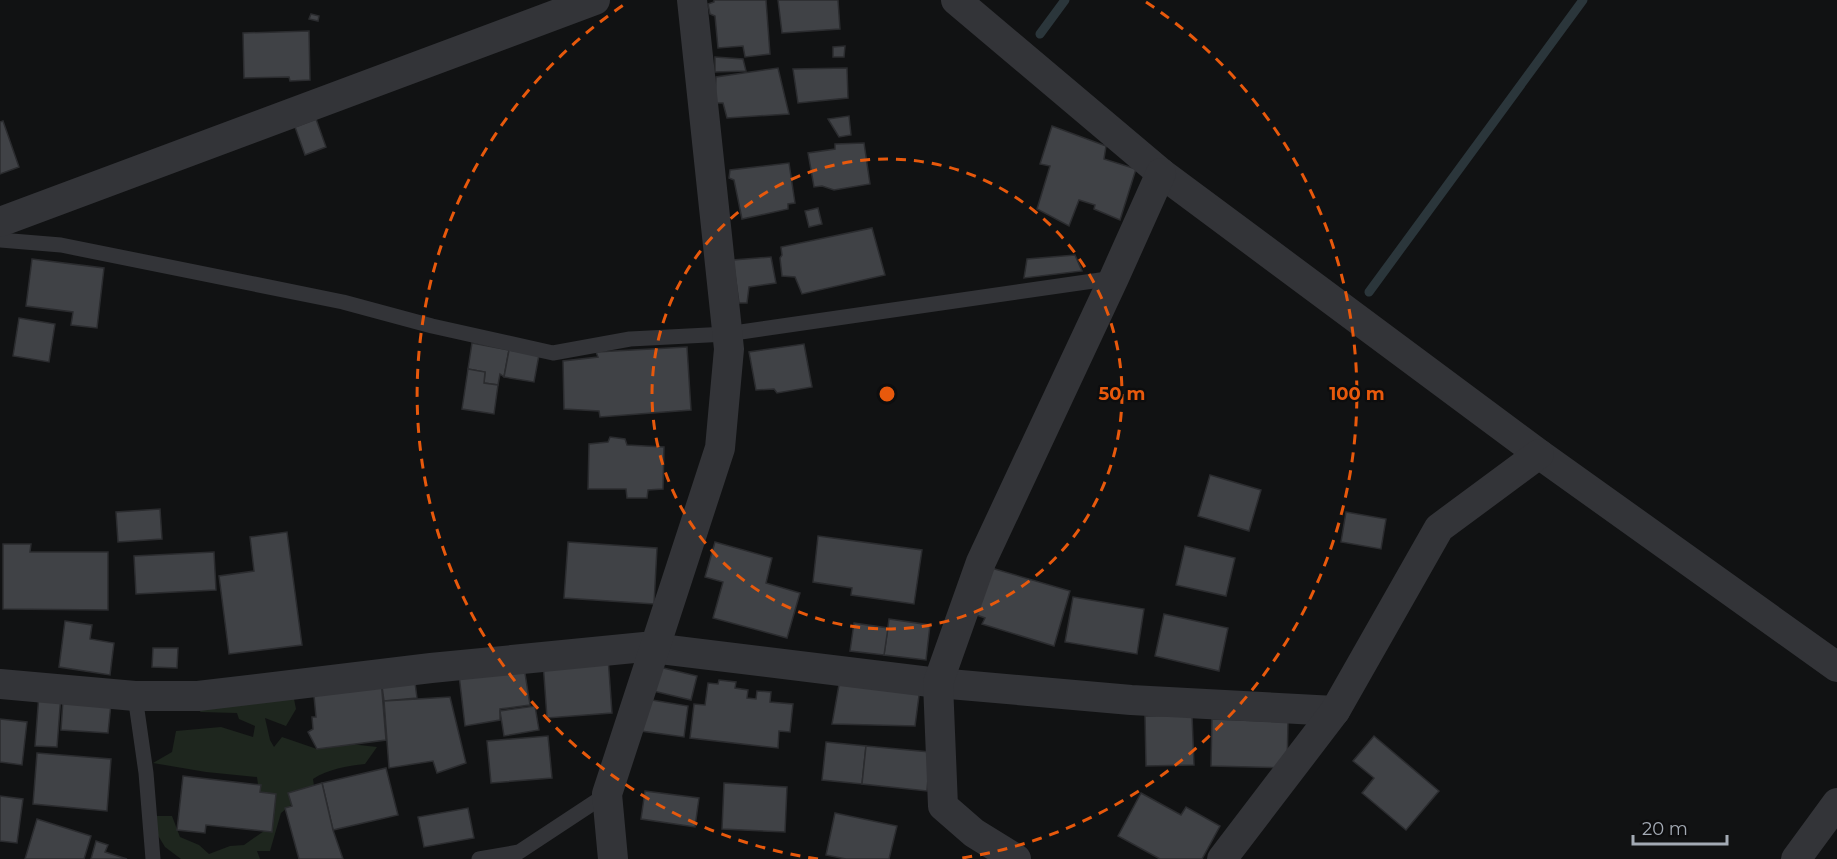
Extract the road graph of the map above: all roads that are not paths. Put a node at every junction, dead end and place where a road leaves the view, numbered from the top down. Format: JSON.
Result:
{"nodes":[{"id":1,"x":595,"y":0,"type":"edge"},
{"id":2,"x":692,"y":0,"type":"edge"},
{"id":3,"x":956,"y":0,"type":"edge"},
{"id":4,"x":1161,"y":173,"type":"junction"},
{"id":5,"x":0,"y":222,"type":"edge"},
{"id":6,"x":0,"y":240,"type":"edge"},
{"id":7,"x":1114,"y":278,"type":"junction"},
{"id":8,"x":727,"y":334,"type":"junction"},
{"id":9,"x":1539,"y":454,"type":"junction"},
{"id":10,"x":654,"y":648,"type":"junction"},
{"id":11,"x":1837,"y":667,"type":"edge"},
{"id":12,"x":938,"y":683,"type":"junction"},
{"id":13,"x":0,"y":684,"type":"edge"},
{"id":14,"x":135,"y":696,"type":"junction"},
{"id":15,"x":1335,"y":711,"type":"junction"},
{"id":16,"x":607,"y":794,"type":"junction"},
{"id":17,"x":1837,"y":803,"type":"edge"},
{"id":18,"x":153,"y":859,"type":"edge"},
{"id":19,"x":479,"y":859,"type":"edge"},
{"id":20,"x":613,"y":859,"type":"edge"},
{"id":21,"x":1016,"y":859,"type":"edge"},
{"id":22,"x":1222,"y":859,"type":"edge"},
{"id":23,"x":1796,"y":859,"type":"edge"}],
"edges":[{"from":1,"to":5,"type":"street"},
{"from":2,"to":8,"type":"street"},
{"from":3,"to":4,"type":"street"},
{"from":4,"to":7,"type":"street"},
{"from":4,"to":9,"type":"street"},
{"from":6,"to":8,"type":"lane"},
{"from":7,"to":8,"type":"lane"},
{"from":7,"to":12,"type":"street"},
{"from":8,"to":10,"type":"street"},
{"from":9,"to":11,"type":"street"},
{"from":9,"to":15,"type":"street"},
{"from":10,"to":12,"type":"street"},
{"from":10,"to":14,"type":"street"},
{"from":10,"to":16,"type":"street"},
{"from":12,"to":15,"type":"street"},
{"from":12,"to":21,"type":"street"},
{"from":13,"to":14,"type":"street"},
{"from":14,"to":18,"type":"lane"},
{"from":15,"to":22,"type":"street"},
{"from":16,"to":19,"type":"lane"},
{"from":16,"to":20,"type":"street"},
{"from":17,"to":23,"type":"street"}]}
